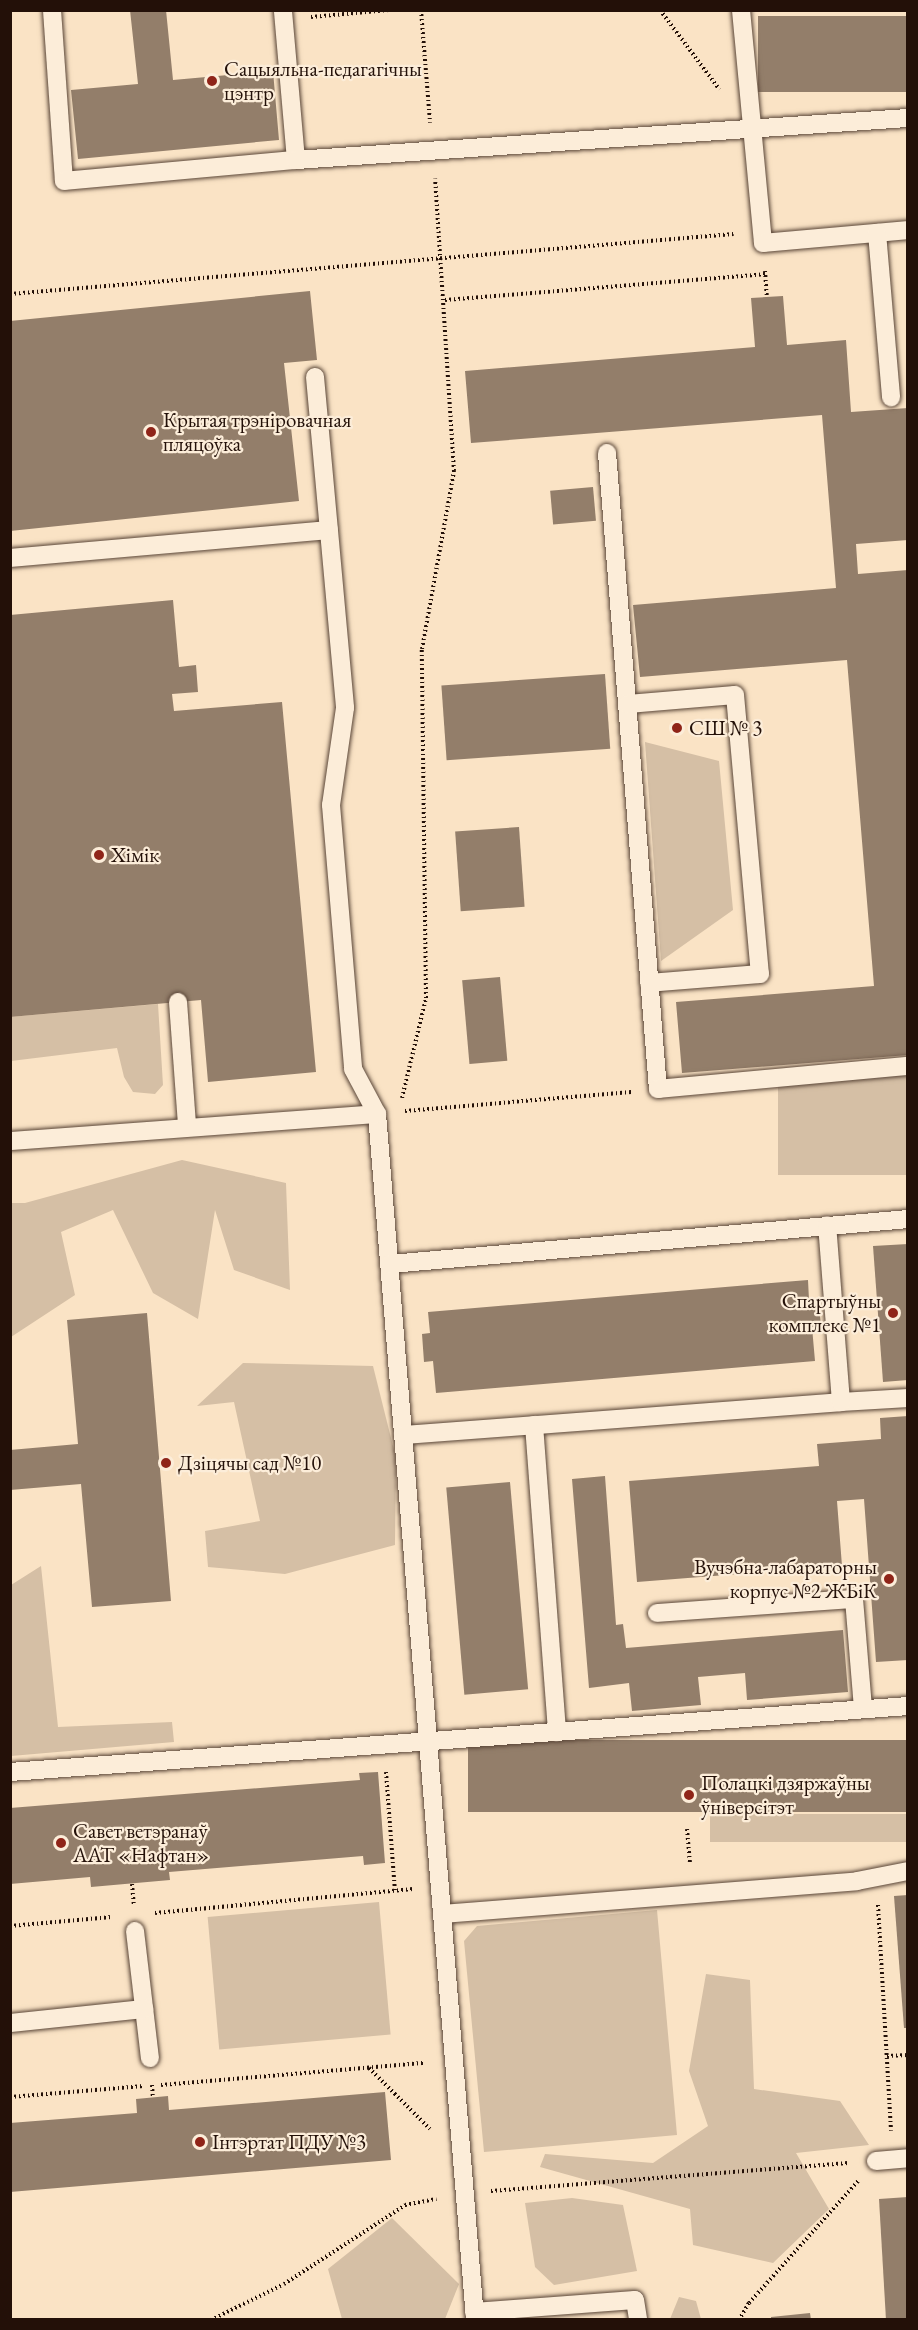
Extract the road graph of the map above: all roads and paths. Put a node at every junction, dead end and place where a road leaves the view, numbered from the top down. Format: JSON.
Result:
{"nodes":[{"id":1,"x":52,"y":10,"type":"edge"},
{"id":2,"x":389,"y":10,"type":"edge"},
{"id":3,"x":421,"y":10,"type":"edge"},
{"id":4,"x":660,"y":10,"type":"edge"},
{"id":5,"x":741,"y":10,"type":"edge"},
{"id":6,"x":283,"y":15,"type":"edge"},
{"id":7,"x":722,"y":92,"type":"dead end"},
{"id":8,"x":908,"y":118,"type":"edge"},
{"id":9,"x":750,"y":129,"type":"junction"},
{"id":10,"x":433,"y":150,"type":"junction"},
{"id":11,"x":296,"y":160,"type":"junction"},
{"id":12,"x":908,"y":230,"type":"edge"},
{"id":13,"x":762,"y":232,"type":"junction"},
{"id":14,"x":877,"y":233,"type":"junction"},
{"id":15,"x":442,"y":256,"type":"junction"},
{"id":16,"x":765,"y":273,"type":"dead end"},
{"id":17,"x":10,"y":294,"type":"edge"},
{"id":18,"x":445,"y":300,"type":"junction"},
{"id":19,"x":315,"y":377,"type":"dead end"},
{"id":20,"x":891,"y":397,"type":"dead end"},
{"id":21,"x":607,"y":453,"type":"dead end"},
{"id":22,"x":329,"y":530,"type":"junction"},
{"id":23,"x":10,"y":558,"type":"edge"},
{"id":24,"x":628,"y":704,"type":"junction"},
{"id":25,"x":649,"y":984,"type":"junction"},
{"id":26,"x":178,"y":1002,"type":"dead end"},
{"id":27,"x":908,"y":1066,"type":"edge"},
{"id":28,"x":658,"y":1089,"type":"junction"},
{"id":29,"x":377,"y":1114,"type":"junction"},
{"id":30,"x":187,"y":1126,"type":"junction"},
{"id":31,"x":10,"y":1141,"type":"edge"},
{"id":32,"x":908,"y":1219,"type":"edge"},
{"id":33,"x":827,"y":1226,"type":"junction"},
{"id":34,"x":390,"y":1264,"type":"junction"},
{"id":35,"x":908,"y":1398,"type":"edge"},
{"id":36,"x":841,"y":1402,"type":"junction"},
{"id":37,"x":534,"y":1425,"type":"junction"},
{"id":38,"x":403,"y":1435,"type":"junction"},
{"id":39,"x":657,"y":1613,"type":"dead end"},
{"id":40,"x":908,"y":1706,"type":"edge"},
{"id":41,"x":864,"y":1709,"type":"junction"},
{"id":42,"x":556,"y":1732,"type":"junction"},
{"id":43,"x":428,"y":1742,"type":"junction"},
{"id":44,"x":384,"y":1745,"type":"junction"},
{"id":45,"x":10,"y":1772,"type":"edge"},
{"id":46,"x":687,"y":1829,"type":"dead end"},
{"id":47,"x":690,"y":1866,"type":"dead end"},
{"id":48,"x":908,"y":1871,"type":"edge"},
{"id":49,"x":877,"y":1877,"type":"junction"},
{"id":50,"x":132,"y":1884,"type":"dead end"},
{"id":51,"x":395,"y":1891,"type":"dead end"},
{"id":52,"x":442,"y":1914,"type":"junction"},
{"id":53,"x":135,"y":1922,"type":"joint"},
{"id":54,"x":144,"y":2009,"type":"junction"},
{"id":55,"x":10,"y":2023,"type":"edge"},
{"id":56,"x":908,"y":2055,"type":"edge"},
{"id":57,"x":887,"y":2056,"type":"junction"},
{"id":58,"x":150,"y":2058,"type":"dead end"},
{"id":59,"x":454,"y":2060,"type":"junction"},
{"id":60,"x":369,"y":2068,"type":"junction"},
{"id":61,"x":152,"y":2085,"type":"junction"},
{"id":62,"x":10,"y":2097,"type":"edge"},
{"id":63,"x":153,"y":2097,"type":"dead end"},
{"id":64,"x":892,"y":2159,"type":"edge"},
{"id":65,"x":462,"y":2161,"type":"junction"},
{"id":66,"x":465,"y":2193,"type":"junction"},
{"id":67,"x":475,"y":2316,"type":"edge"},
{"id":68,"x":211,"y":2319,"type":"edge"},
{"id":69,"x":638,"y":2319,"type":"edge"},
{"id":70,"x":739,"y":2319,"type":"edge"}],
"edges":[{"from":1,"to":11,"type":"lane"},
{"from":2,"to":6,"type":"path"},
{"from":3,"to":10,"type":"path"},
{"from":4,"to":7,"type":"path"},
{"from":5,"to":9,"type":"lane"},
{"from":6,"to":11,"type":"lane"},
{"from":8,"to":9,"type":"lane"},
{"from":9,"to":10,"type":"lane"},
{"from":9,"to":13,"type":"lane"},
{"from":10,"to":11,"type":"lane"},
{"from":10,"to":15,"type":"path"},
{"from":12,"to":14,"type":"lane"},
{"from":13,"to":14,"type":"lane"},
{"from":13,"to":15,"type":"path"},
{"from":14,"to":20,"type":"lane"},
{"from":15,"to":17,"type":"path"},
{"from":15,"to":18,"type":"path"},
{"from":16,"to":18,"type":"path"},
{"from":18,"to":28,"type":"path"},
{"from":19,"to":22,"type":"lane"},
{"from":21,"to":24,"type":"lane"},
{"from":22,"to":23,"type":"lane"},
{"from":22,"to":29,"type":"lane"},
{"from":24,"to":25,"type":"lane"},
{"from":24,"to":25,"type":"lane"},
{"from":25,"to":28,"type":"lane"},
{"from":26,"to":30,"type":"lane"},
{"from":27,"to":28,"type":"lane"},
{"from":29,"to":30,"type":"lane"},
{"from":29,"to":34,"type":"lane"},
{"from":30,"to":31,"type":"lane"},
{"from":32,"to":33,"type":"lane"},
{"from":33,"to":34,"type":"lane"},
{"from":33,"to":36,"type":"lane"},
{"from":34,"to":38,"type":"lane"},
{"from":35,"to":36,"type":"lane"},
{"from":36,"to":37,"type":"lane"},
{"from":37,"to":38,"type":"lane"},
{"from":37,"to":42,"type":"lane"},
{"from":38,"to":43,"type":"lane"},
{"from":39,"to":41,"type":"lane"},
{"from":40,"to":41,"type":"lane"},
{"from":41,"to":42,"type":"lane"},
{"from":42,"to":43,"type":"lane"},
{"from":43,"to":44,"type":"lane"},
{"from":43,"to":52,"type":"lane"},
{"from":44,"to":45,"type":"lane"},
{"from":44,"to":51,"type":"path"},
{"from":46,"to":47,"type":"path"},
{"from":48,"to":49,"type":"lane"},
{"from":49,"to":52,"type":"lane"},
{"from":49,"to":57,"type":"path"},
{"from":50,"to":53,"type":"path"},
{"from":52,"to":59,"type":"lane"},
{"from":53,"to":54,"type":"lane"},
{"from":54,"to":55,"type":"lane"},
{"from":54,"to":58,"type":"lane"},
{"from":56,"to":57,"type":"path"},
{"from":57,"to":64,"type":"path"},
{"from":59,"to":60,"type":"path"},
{"from":59,"to":65,"type":"lane"},
{"from":60,"to":61,"type":"path"},
{"from":60,"to":65,"type":"path"},
{"from":61,"to":62,"type":"path"},
{"from":61,"to":63,"type":"path"},
{"from":64,"to":66,"type":"path"},
{"from":64,"to":70,"type":"path"},
{"from":65,"to":66,"type":"lane"},
{"from":66,"to":67,"type":"lane"},
{"from":66,"to":68,"type":"path"},
{"from":67,"to":69,"type":"lane"}]}
